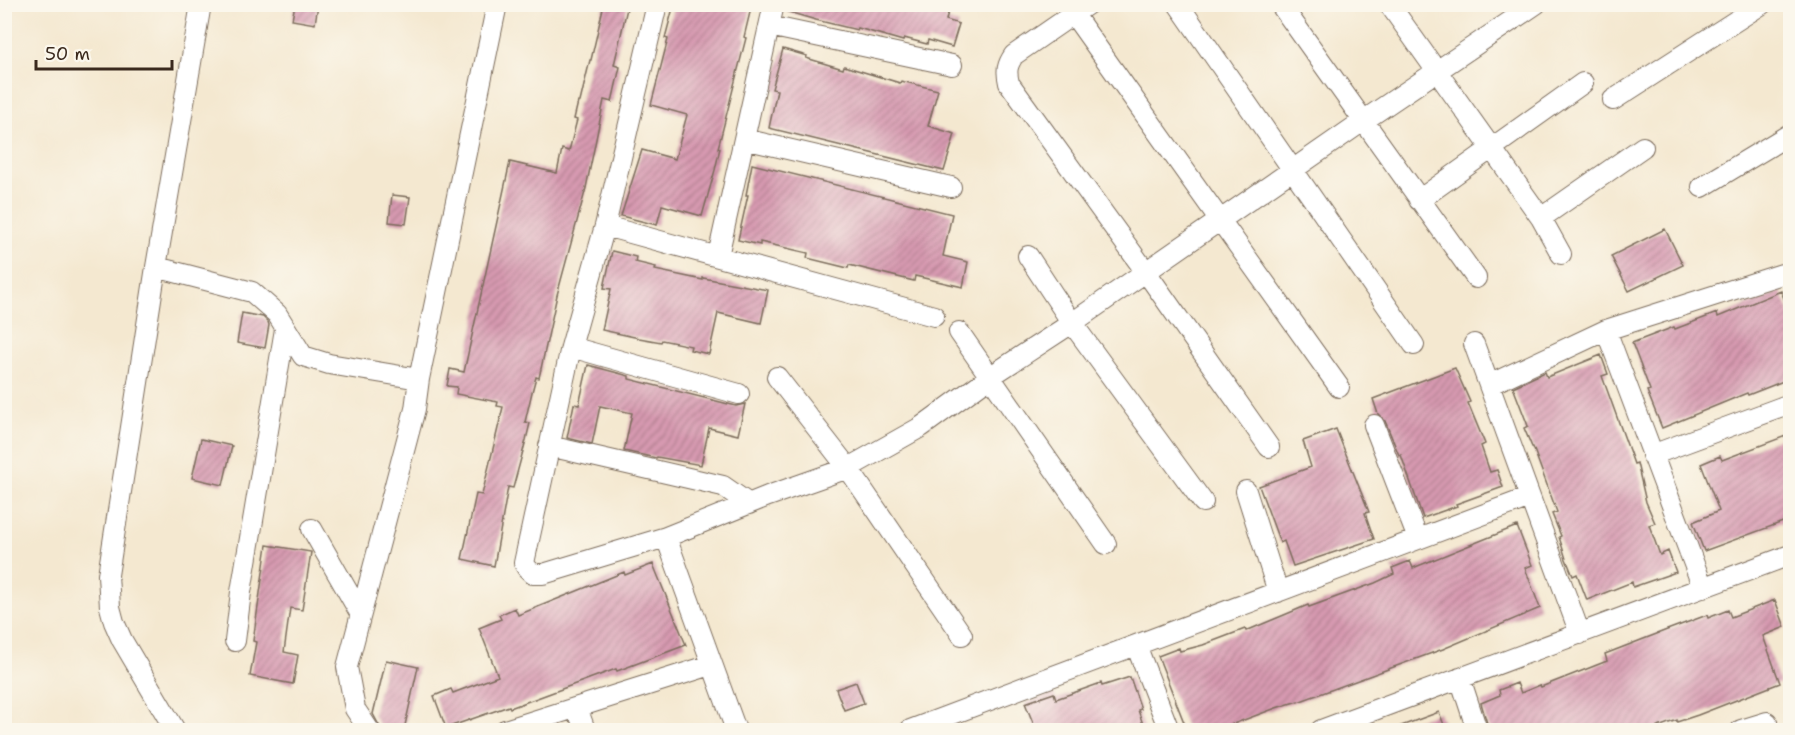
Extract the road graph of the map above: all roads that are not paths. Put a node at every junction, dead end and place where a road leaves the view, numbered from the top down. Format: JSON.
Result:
{"nodes":[{"id":1,"x":201,"y":4,"type":"edge"},
{"id":2,"x":497,"y":4,"type":"edge"},
{"id":3,"x":657,"y":4,"type":"edge"},
{"id":4,"x":774,"y":4,"type":"edge"},
{"id":5,"x":1178,"y":4,"type":"edge"},
{"id":6,"x":1280,"y":4,"type":"edge"},
{"id":7,"x":1389,"y":4,"type":"edge"},
{"id":8,"x":1536,"y":4,"type":"edge"},
{"id":9,"x":1762,"y":4,"type":"edge"},
{"id":10,"x":1081,"y":10,"type":"edge"},
{"id":11,"x":769,"y":26,"type":"junction"},
{"id":12,"x":952,"y":65,"type":"dead end"},
{"id":13,"x":1437,"y":71,"type":"junction"},
{"id":14,"x":1583,"y":83,"type":"dead end"},
{"id":15,"x":1613,"y":100,"type":"dead end"},
{"id":16,"x":1363,"y":121,"type":"junction"},
{"id":17,"x":1791,"y":134,"type":"edge"},
{"id":18,"x":744,"y":139,"type":"junction"},
{"id":19,"x":1643,"y":147,"type":"dead end"},
{"id":20,"x":1490,"y":148,"type":"junction"},
{"id":21,"x":1294,"y":170,"type":"junction"},
{"id":22,"x":951,"y":187,"type":"dead end"},
{"id":23,"x":1702,"y":187,"type":"dead end"},
{"id":24,"x":1419,"y":200,"type":"junction"},
{"id":25,"x":1541,"y":218,"type":"junction"},
{"id":26,"x":1221,"y":220,"type":"junction"},
{"id":27,"x":604,"y":226,"type":"junction"},
{"id":28,"x":1561,"y":254,"type":"dead end"},
{"id":29,"x":718,"y":256,"type":"junction"},
{"id":30,"x":1028,"y":256,"type":"dead end"},
{"id":31,"x":156,"y":267,"type":"junction"},
{"id":32,"x":1146,"y":272,"type":"junction"},
{"id":33,"x":1782,"y":274,"type":"dead end"},
{"id":34,"x":1476,"y":278,"type":"dead end"},
{"id":35,"x":934,"y":316,"type":"dead end"},
{"id":36,"x":1072,"y":322,"type":"junction"},
{"id":37,"x":285,"y":329,"type":"junction"},
{"id":38,"x":1606,"y":330,"type":"junction"},
{"id":39,"x":959,"y":332,"type":"dead end"},
{"id":40,"x":1474,"y":344,"type":"dead end"},
{"id":41,"x":1414,"y":345,"type":"dead end"},
{"id":42,"x":571,"y":347,"type":"junction"},
{"id":43,"x":991,"y":376,"type":"junction"},
{"id":44,"x":777,"y":377,"type":"dead end"},
{"id":45,"x":419,"y":379,"type":"junction"},
{"id":46,"x":1489,"y":384,"type":"junction"},
{"id":47,"x":1339,"y":387,"type":"dead end"},
{"id":48,"x":739,"y":394,"type":"dead end"},
{"id":49,"x":1791,"y":404,"type":"edge"},
{"id":50,"x":1374,"y":425,"type":"dead end"},
{"id":51,"x":549,"y":446,"type":"junction"},
{"id":52,"x":1269,"y":447,"type":"dead end"},
{"id":53,"x":1652,"y":455,"type":"junction"},
{"id":54,"x":848,"y":468,"type":"junction"},
{"id":55,"x":1246,"y":491,"type":"dead end"},
{"id":56,"x":1530,"y":497,"type":"junction"},
{"id":57,"x":1203,"y":502,"type":"dead end"},
{"id":58,"x":749,"y":504,"type":"junction"},
{"id":59,"x":312,"y":529,"type":"dead end"},
{"id":60,"x":666,"y":537,"type":"junction"},
{"id":61,"x":1418,"y":539,"type":"junction"},
{"id":62,"x":1106,"y":544,"type":"dead end"},
{"id":63,"x":1791,"y":555,"type":"edge"},
{"id":64,"x":1703,"y":588,"type":"junction"},
{"id":65,"x":1278,"y":592,"type":"junction"},
{"id":66,"x":360,"y":613,"type":"junction"},
{"id":67,"x":1580,"y":634,"type":"junction"},
{"id":68,"x":962,"y":635,"type":"dead end"},
{"id":69,"x":235,"y":640,"type":"dead end"},
{"id":70,"x":1137,"y":645,"type":"junction"},
{"id":71,"x":711,"y":665,"type":"junction"},
{"id":72,"x":1460,"y":678,"type":"junction"},
{"id":73,"x":577,"y":708,"type":"junction"},
{"id":74,"x":1767,"y":722,"type":"dead end"},
{"id":75,"x":1329,"y":729,"type":"edge"},
{"id":76,"x":175,"y":730,"type":"edge"},
{"id":77,"x":369,"y":730,"type":"edge"},
{"id":78,"x":506,"y":730,"type":"edge"},
{"id":79,"x":585,"y":730,"type":"edge"},
{"id":80,"x":735,"y":730,"type":"edge"},
{"id":81,"x":910,"y":730,"type":"edge"},
{"id":82,"x":1169,"y":730,"type":"edge"},
{"id":83,"x":1477,"y":730,"type":"edge"},
{"id":84,"x":1741,"y":730,"type":"edge"}],
"edges":[{"from":1,"to":31,"type":"street"},
{"from":2,"to":45,"type":"street"},
{"from":3,"to":27,"type":"street"},
{"from":4,"to":11,"type":"street"},
{"from":5,"to":21,"type":"street"},
{"from":6,"to":16,"type":"street"},
{"from":7,"to":13,"type":"street"},
{"from":8,"to":13,"type":"street"},
{"from":9,"to":15,"type":"street"},
{"from":10,"to":26,"type":"street"},
{"from":10,"to":32,"type":"street"},
{"from":11,"to":12,"type":"street"},
{"from":11,"to":18,"type":"street"},
{"from":13,"to":16,"type":"street"},
{"from":13,"to":20,"type":"street"},
{"from":14,"to":20,"type":"street"},
{"from":16,"to":21,"type":"street"},
{"from":16,"to":24,"type":"street"},
{"from":17,"to":23,"type":"street"},
{"from":18,"to":22,"type":"street"},
{"from":18,"to":29,"type":"street"},
{"from":19,"to":25,"type":"street"},
{"from":20,"to":24,"type":"street"},
{"from":20,"to":25,"type":"street"},
{"from":21,"to":26,"type":"street"},
{"from":21,"to":41,"type":"street"},
{"from":24,"to":34,"type":"street"},
{"from":25,"to":28,"type":"street"},
{"from":26,"to":32,"type":"street"},
{"from":26,"to":47,"type":"street"},
{"from":27,"to":29,"type":"street"},
{"from":27,"to":42,"type":"street"},
{"from":29,"to":35,"type":"street"},
{"from":30,"to":36,"type":"street"},
{"from":31,"to":37,"type":"street"},
{"from":31,"to":76,"type":"street"},
{"from":32,"to":36,"type":"street"},
{"from":32,"to":52,"type":"street"},
{"from":33,"to":38,"type":"street"},
{"from":36,"to":43,"type":"street"},
{"from":36,"to":57,"type":"street"},
{"from":37,"to":45,"type":"street"},
{"from":37,"to":69,"type":"street"},
{"from":38,"to":46,"type":"street"},
{"from":38,"to":53,"type":"street"},
{"from":39,"to":43,"type":"street"},
{"from":40,"to":46,"type":"street"},
{"from":42,"to":48,"type":"street"},
{"from":42,"to":51,"type":"street"},
{"from":43,"to":54,"type":"street"},
{"from":43,"to":62,"type":"street"},
{"from":44,"to":54,"type":"street"},
{"from":45,"to":66,"type":"street"},
{"from":46,"to":56,"type":"street"},
{"from":49,"to":53,"type":"street"},
{"from":50,"to":61,"type":"street"},
{"from":51,"to":58,"type":"street"},
{"from":51,"to":60,"type":"street"},
{"from":53,"to":64,"type":"street"},
{"from":54,"to":58,"type":"street"},
{"from":54,"to":68,"type":"street"},
{"from":55,"to":65,"type":"street"},
{"from":56,"to":61,"type":"street"},
{"from":56,"to":67,"type":"street"},
{"from":58,"to":60,"type":"street"},
{"from":59,"to":66,"type":"street"},
{"from":60,"to":71,"type":"street"},
{"from":61,"to":65,"type":"street"},
{"from":63,"to":64,"type":"street"},
{"from":64,"to":67,"type":"street"},
{"from":65,"to":70,"type":"street"},
{"from":66,"to":77,"type":"street"},
{"from":67,"to":72,"type":"street"},
{"from":70,"to":81,"type":"street"},
{"from":70,"to":82,"type":"street"},
{"from":71,"to":73,"type":"street"},
{"from":71,"to":80,"type":"street"},
{"from":72,"to":75,"type":"street"},
{"from":72,"to":83,"type":"street"},
{"from":73,"to":78,"type":"street"},
{"from":73,"to":79,"type":"street"},
{"from":74,"to":84,"type":"street"}]}
